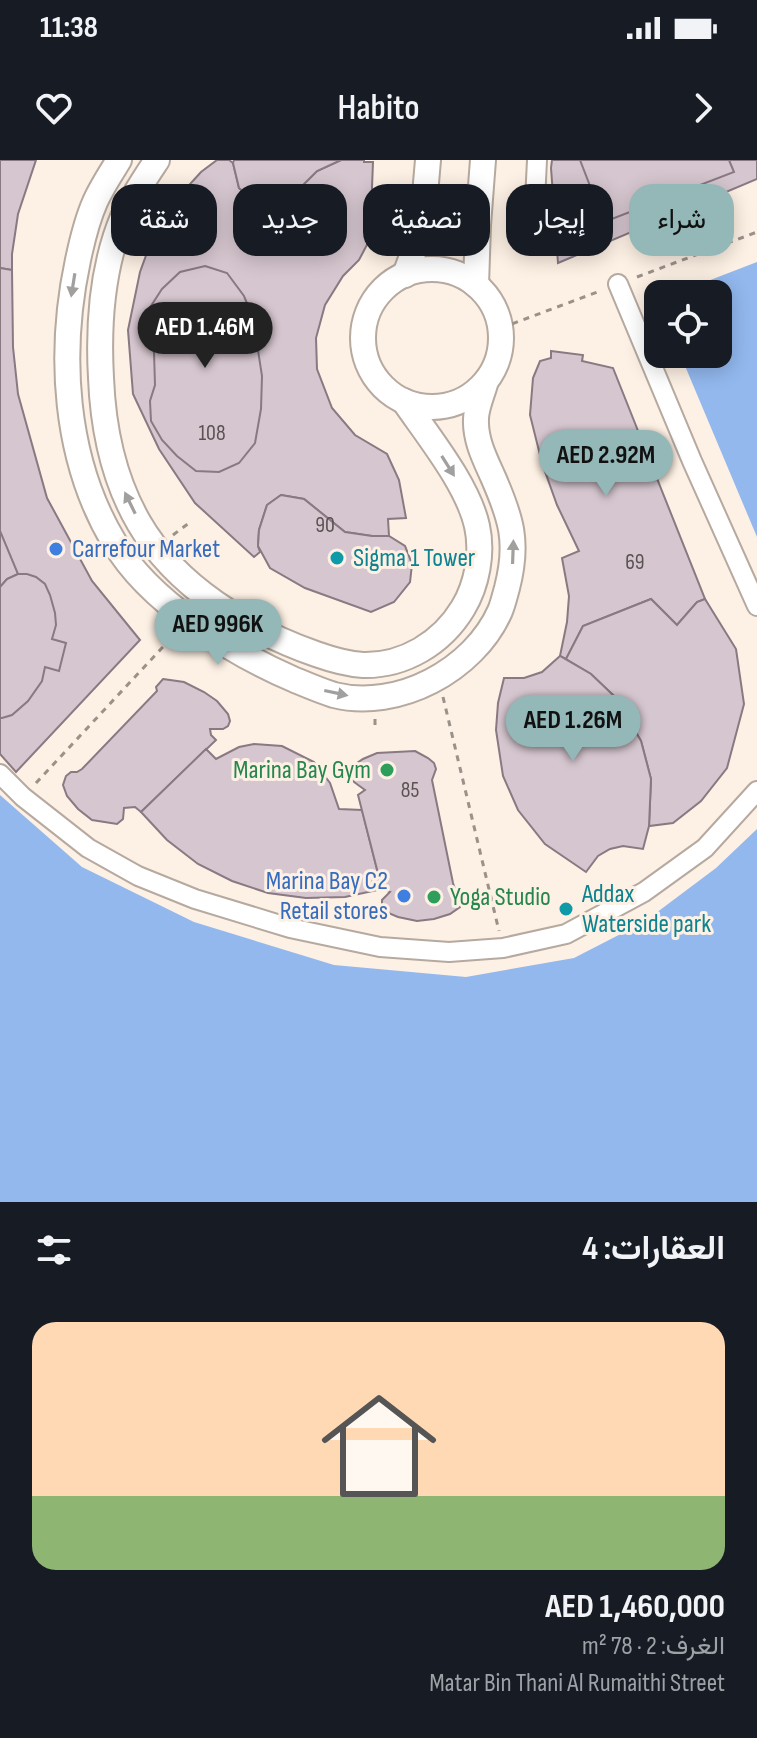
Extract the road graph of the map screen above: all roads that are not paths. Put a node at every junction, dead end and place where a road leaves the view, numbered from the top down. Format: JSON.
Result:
{"nodes":[{"id":1,"x":119,"y":160,"type":"edge"},
{"id":2,"x":157,"y":160,"type":"edge"},
{"id":3,"x":428,"y":160,"type":"edge"},
{"id":4,"x":483,"y":160,"type":"edge"},
{"id":5,"x":537,"y":160,"type":"edge"},
{"id":6,"x":536,"y":184,"type":"edge"},
{"id":7,"x":405,"y":275,"type":"junction"},
{"id":8,"x":618,"y":284,"type":"dead end"},
{"id":9,"x":476,"y":285,"type":"junction"},
{"id":10,"x":485,"y":384,"type":"junction"},
{"id":11,"x":404,"y":401,"type":"junction"},
{"id":12,"x":757,"y":606,"type":"edge"},
{"id":13,"x":0,"y":774,"type":"edge"},
{"id":14,"x":757,"y":791,"type":"edge"}],
"edges":[{"from":1,"to":10,"type":"street","one_way":true},
{"from":11,"to":2,"type":"street","one_way":true},
{"from":3,"to":7,"type":"street"},
{"from":4,"to":9,"type":"street"},
{"from":5,"to":6,"type":"street"},
{"from":7,"to":9,"type":"street"},
{"from":7,"to":11,"type":"street"},
{"from":8,"to":12,"type":"street"},
{"from":9,"to":10,"type":"street"},
{"from":10,"to":11,"type":"street"},
{"from":13,"to":14,"type":"street"}]}
